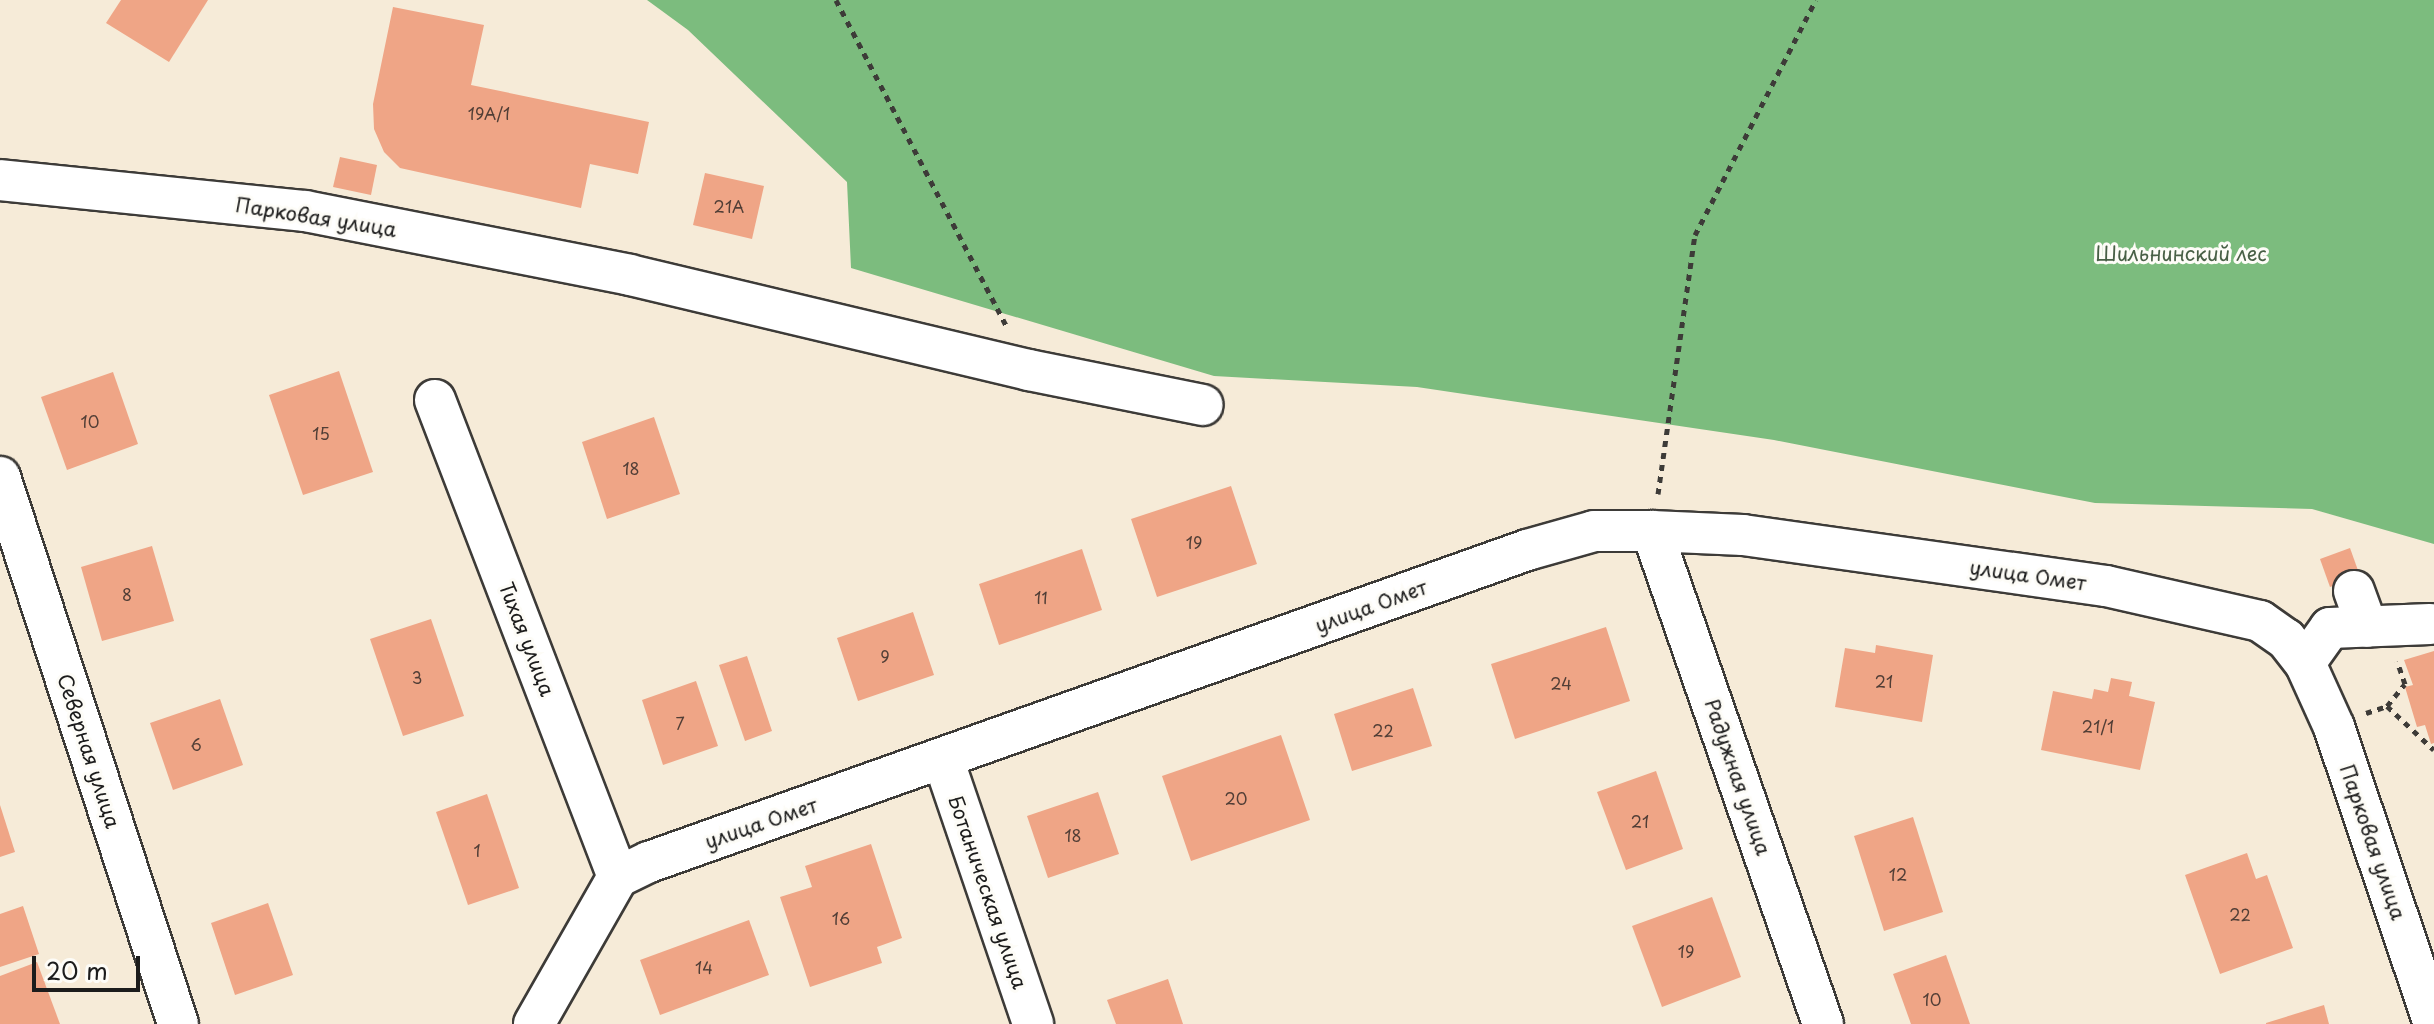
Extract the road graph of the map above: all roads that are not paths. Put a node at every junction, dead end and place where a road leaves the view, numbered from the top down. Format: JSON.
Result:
{"nodes":[{"id":1,"x":0,"y":180,"type":"edge"},
{"id":2,"x":435,"y":400,"type":"dead end"},
{"id":3,"x":1203,"y":405,"type":"dead end"},
{"id":4,"x":0,"y":477,"type":"edge"},
{"id":5,"x":1652,"y":531,"type":"junction"},
{"id":6,"x":2430,"y":624,"type":"dead end"},
{"id":7,"x":2305,"y":663,"type":"junction"},
{"id":8,"x":943,"y":759,"type":"junction"},
{"id":9,"x":618,"y":877,"type":"junction"},
{"id":10,"x":178,"y":1024,"type":"edge"},
{"id":11,"x":534,"y":1024,"type":"edge"},
{"id":12,"x":1033,"y":1024,"type":"edge"},
{"id":13,"x":1823,"y":1024,"type":"edge"},
{"id":14,"x":2434,"y":1024,"type":"edge"}],
"edges":[{"from":1,"to":3,"type":"street","name":"Парковая улица"},
{"from":2,"to":9,"type":"street","name":"Тихая улица"},
{"from":4,"to":10,"type":"street","name":"Северная улица"},
{"from":5,"to":7,"type":"street","name":"улица Омет"},
{"from":5,"to":8,"type":"street","name":"улица Омет"},
{"from":5,"to":13,"type":"street","name":"Радужная улица"},
{"from":6,"to":7,"type":"street"},
{"from":7,"to":14,"type":"street","name":"Парковая улица"},
{"from":8,"to":9,"type":"street","name":"улица Омет"},
{"from":8,"to":12,"type":"street","name":"Ботаническая улица"},
{"from":9,"to":11,"type":"street"}]}
